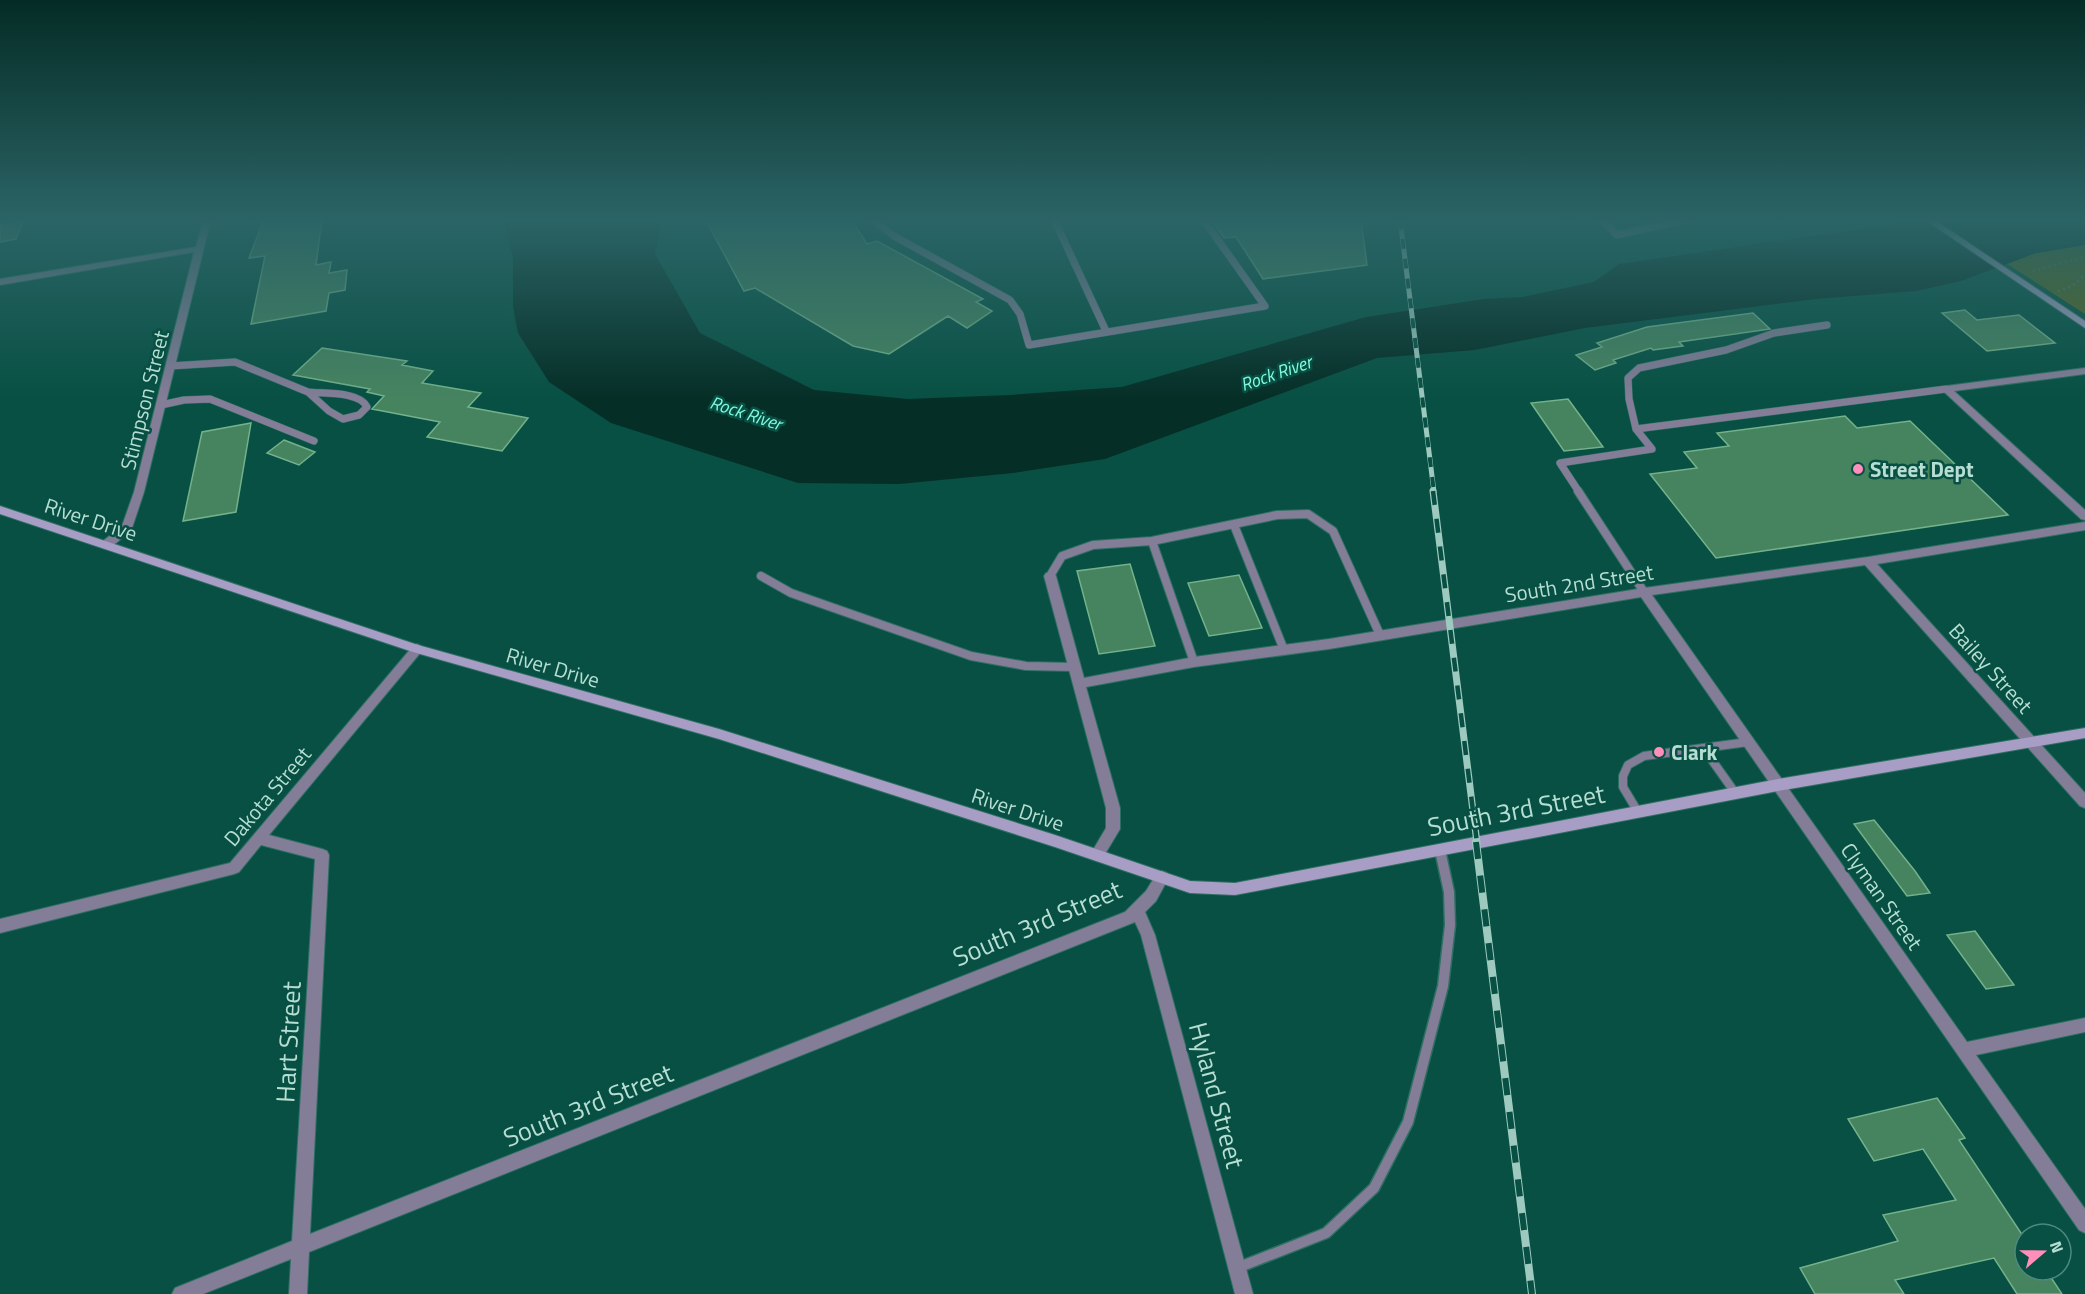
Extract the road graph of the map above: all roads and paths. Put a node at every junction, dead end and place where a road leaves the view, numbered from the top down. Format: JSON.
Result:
{"nodes":[{"id":1,"x":16,"y":279,"type":"edge"},
{"id":2,"x":192,"y":279,"type":"edge"},
{"id":3,"x":973,"y":279,"type":"edge"},
{"id":4,"x":1082,"y":279,"type":"edge"},
{"id":5,"x":1246,"y":279,"type":"edge"},
{"id":6,"x":2018,"y":279,"type":"edge"},
{"id":7,"x":2080,"y":279,"type":"edge"},
{"id":8,"x":0,"y":282,"type":"edge"},
{"id":9,"x":2053,"y":292,"type":"dead end"},
{"id":10,"x":1827,"y":325,"type":"dead end"},
{"id":11,"x":2085,"y":325,"type":"edge"},
{"id":12,"x":1106,"y":330,"type":"junction"},
{"id":13,"x":170,"y":366,"type":"junction"},
{"id":14,"x":2085,"y":371,"type":"edge"},
{"id":15,"x":1946,"y":389,"type":"junction"},
{"id":16,"x":308,"y":392,"type":"junction"},
{"id":17,"x":161,"y":405,"type":"junction"},
{"id":18,"x":1636,"y":429,"type":"junction"},
{"id":19,"x":314,"y":441,"type":"dead end"},
{"id":20,"x":0,"y":510,"type":"edge"},
{"id":21,"x":2085,"y":516,"type":"edge"},
{"id":22,"x":1234,"y":525,"type":"junction"},
{"id":23,"x":2085,"y":526,"type":"edge"},
{"id":24,"x":1152,"y":541,"type":"junction"},
{"id":25,"x":106,"y":544,"type":"junction"},
{"id":26,"x":1868,"y":561,"type":"junction"},
{"id":27,"x":761,"y":576,"type":"dead end"},
{"id":28,"x":1050,"y":576,"type":"joint"},
{"id":29,"x":1644,"y":592,"type":"junction"},
{"id":30,"x":1380,"y":635,"type":"junction"},
{"id":31,"x":417,"y":648,"type":"junction"},
{"id":32,"x":1284,"y":650,"type":"junction"},
{"id":33,"x":1194,"y":662,"type":"junction"},
{"id":34,"x":1073,"y":667,"type":"junction"},
{"id":35,"x":1079,"y":684,"type":"junction"},
{"id":36,"x":2085,"y":733,"type":"edge"},
{"id":37,"x":1748,"y":742,"type":"junction"},
{"id":38,"x":2031,"y":742,"type":"junction"},
{"id":39,"x":1699,"y":749,"type":"junction"},
{"id":40,"x":1778,"y":785,"type":"junction"},
{"id":41,"x":1736,"y":794,"type":"junction"},
{"id":42,"x":2085,"y":802,"type":"edge"},
{"id":43,"x":1638,"y":812,"type":"junction"},
{"id":44,"x":260,"y":839,"type":"junction"},
{"id":45,"x":1440,"y":850,"type":"junction"},
{"id":46,"x":1097,"y":855,"type":"junction"},
{"id":47,"x":1162,"y":877,"type":"junction"},
{"id":48,"x":1137,"y":911,"type":"junction"},
{"id":49,"x":0,"y":926,"type":"edge"},
{"id":50,"x":2085,"y":1025,"type":"edge"},
{"id":51,"x":1964,"y":1050,"type":"junction"},
{"id":52,"x":2085,"y":1224,"type":"edge"},
{"id":53,"x":301,"y":1247,"type":"junction"},
{"id":54,"x":1237,"y":1268,"type":"junction"},
{"id":55,"x":181,"y":1294,"type":"edge"},
{"id":56,"x":298,"y":1294,"type":"edge"},
{"id":57,"x":1244,"y":1294,"type":"edge"}],
"edges":[{"from":1,"to":8,"type":"street"},
{"from":2,"to":13,"type":"street","name":"Stimpson Street"},
{"from":3,"to":12,"type":"lane"},
{"from":4,"to":12,"type":"lane"},
{"from":5,"to":12,"type":"lane"},
{"from":6,"to":11,"type":"street"},
{"from":7,"to":9,"type":"path"},
{"from":10,"to":18,"type":"lane"},
{"from":13,"to":16,"type":"lane"},
{"from":13,"to":17,"type":"street","name":"Stimpson Street"},
{"from":14,"to":15,"type":"street"},
{"from":15,"to":18,"type":"lane"},
{"from":15,"to":21,"type":"street"},
{"from":16,"to":16,"type":"lane"},
{"from":17,"to":19,"type":"lane"},
{"from":17,"to":25,"type":"street","name":"Stimpson Street"},
{"from":18,"to":29,"type":"lane"},
{"from":20,"to":25,"type":"street","name":"River Drive"},
{"from":22,"to":24,"type":"lane"},
{"from":22,"to":30,"type":"lane"},
{"from":22,"to":32,"type":"lane"},
{"from":23,"to":26,"type":"street","name":"South 2nd Street"},
{"from":24,"to":28,"type":"lane"},
{"from":24,"to":33,"type":"lane"},
{"from":25,"to":31,"type":"street","name":"River Drive"},
{"from":26,"to":29,"type":"street","name":"South 2nd Street"},
{"from":26,"to":38,"type":"street","name":"Bailey Street"},
{"from":27,"to":34,"type":"lane"},
{"from":28,"to":34,"type":"street"},
{"from":29,"to":30,"type":"street","name":"South 2nd Street"},
{"from":29,"to":37,"type":"street","name":"Clyman Street"},
{"from":30,"to":32,"type":"street","name":"South 2nd Street"},
{"from":31,"to":44,"type":"street","name":"Dakota Street"},
{"from":31,"to":46,"type":"street","name":"River Drive"},
{"from":32,"to":33,"type":"street","name":"South 2nd Street"},
{"from":33,"to":35,"type":"street","name":"South 2nd Street"},
{"from":34,"to":35,"type":"street"},
{"from":35,"to":46,"type":"street"},
{"from":36,"to":38,"type":"street","name":"South 3rd Street"},
{"from":37,"to":39,"type":"lane"},
{"from":37,"to":40,"type":"street","name":"Clyman Street"},
{"from":38,"to":40,"type":"street","name":"South 3rd Street"},
{"from":38,"to":42,"type":"street","name":"Bailey Street"},
{"from":39,"to":41,"type":"lane"},
{"from":39,"to":43,"type":"lane"},
{"from":40,"to":41,"type":"street","name":"South 3rd Street"},
{"from":40,"to":51,"type":"street","name":"Clyman Street"},
{"from":41,"to":43,"type":"street","name":"South 3rd Street"},
{"from":43,"to":45,"type":"street","name":"South 3rd Street"},
{"from":44,"to":49,"type":"street","name":"Dakota Street"},
{"from":44,"to":53,"type":"street","name":"Hart Street"},
{"from":45,"to":47,"type":"street","name":"South 3rd Street"},
{"from":45,"to":54,"type":"lane"},
{"from":46,"to":47,"type":"street","name":"River Drive"},
{"from":47,"to":48,"type":"street","name":"South 3rd Street"},
{"from":48,"to":53,"type":"street","name":"South 3rd Street"},
{"from":48,"to":54,"type":"street","name":"Hyland Street"},
{"from":50,"to":51,"type":"street"},
{"from":51,"to":52,"type":"street","name":"Clyman Street"},
{"from":53,"to":55,"type":"street","name":"South 3rd Street"},
{"from":53,"to":56,"type":"street","name":"Hart Street"},
{"from":54,"to":57,"type":"street","name":"Hyland Street"}]}
